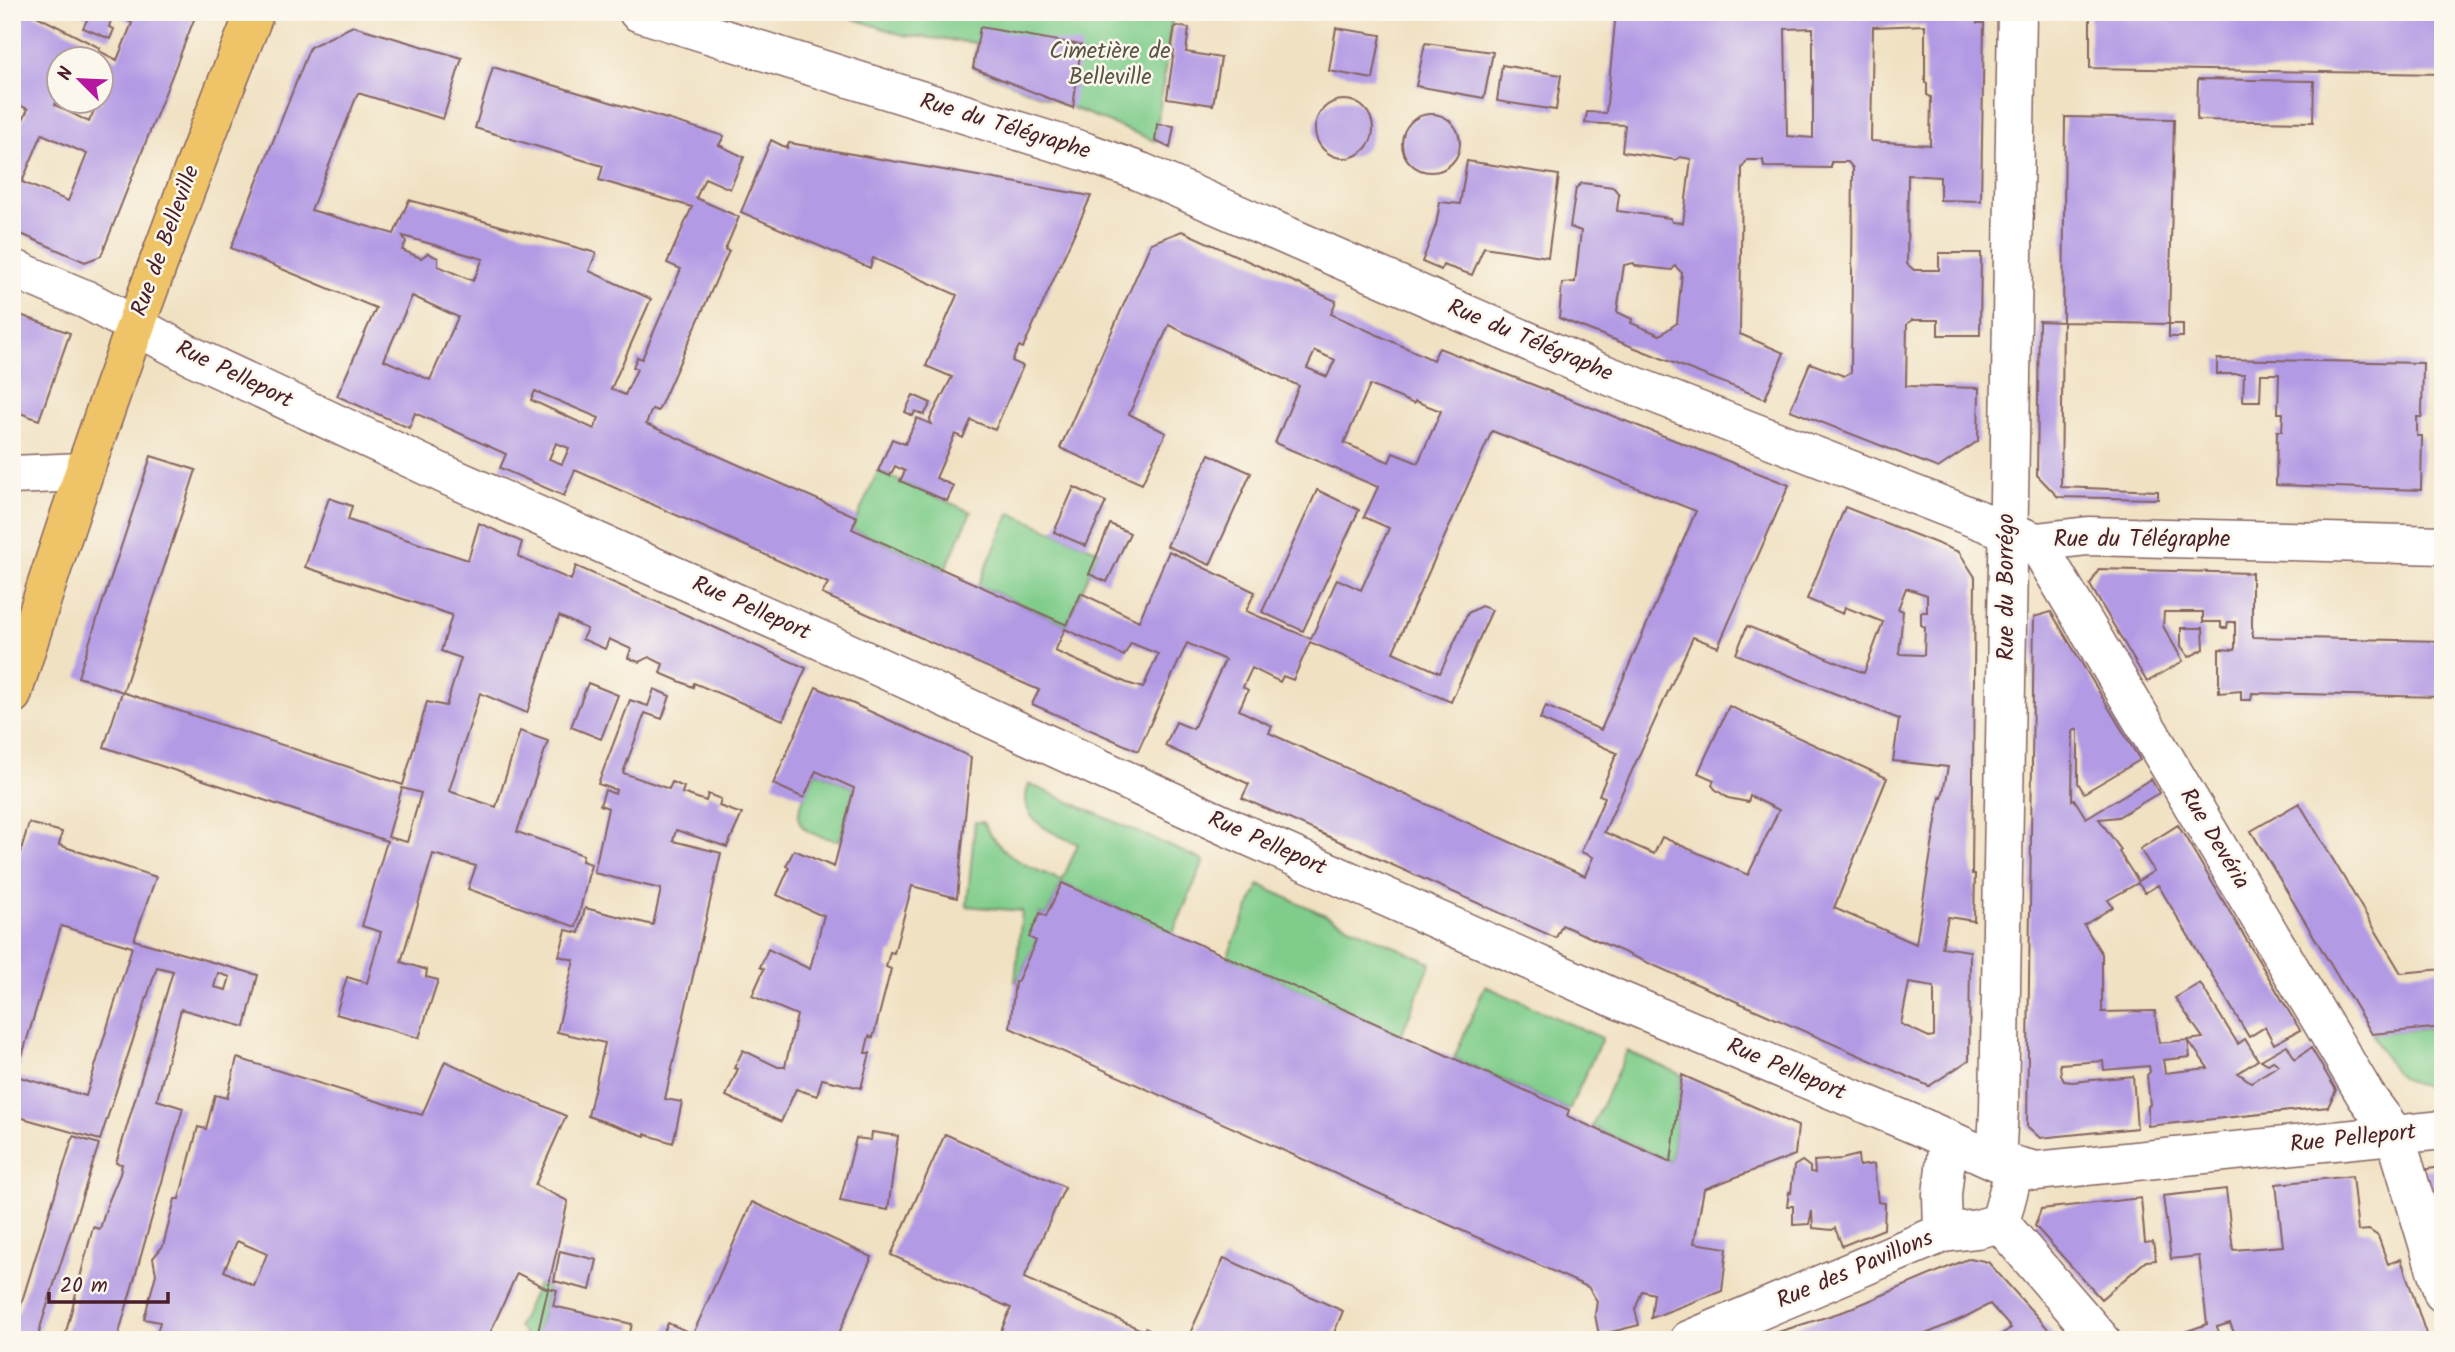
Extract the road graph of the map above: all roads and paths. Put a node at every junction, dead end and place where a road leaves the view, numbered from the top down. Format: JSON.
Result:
{"nodes":[{"id":1,"x":255,"y":12,"type":"edge"},
{"id":2,"x":638,"y":12,"type":"edge"},
{"id":3,"x":2017,"y":12,"type":"edge"},
{"id":4,"x":12,"y":268,"type":"edge"},
{"id":5,"x":134,"y":326,"type":"junction"},
{"id":6,"x":83,"y":472,"type":"junction"},
{"id":7,"x":12,"y":475,"type":"edge"},
{"id":8,"x":2022,"y":535,"type":"junction"},
{"id":9,"x":2443,"y":545,"type":"edge"},
{"id":10,"x":12,"y":695,"type":"edge"},
{"id":11,"x":2443,"y":1130,"type":"edge"},
{"id":12,"x":2395,"y":1135,"type":"junction"},
{"id":13,"x":1948,"y":1140,"type":"junction"},
{"id":14,"x":2005,"y":1164,"type":"junction"},
{"id":15,"x":2000,"y":1223,"type":"junction"},
{"id":16,"x":1943,"y":1233,"type":"junction"},
{"id":17,"x":2443,"y":1293,"type":"edge"},
{"id":18,"x":1689,"y":1340,"type":"edge"},
{"id":19,"x":2101,"y":1340,"type":"edge"}],
"edges":[{"from":1,"to":5,"type":"main road","name":"Rue de Belleville"},
{"from":2,"to":8,"type":"street","name":"Rue du Télégraphe"},
{"from":3,"to":8,"type":"street","name":"Rue du Borrégo"},
{"from":4,"to":5,"type":"street","name":"Rue Pelleport"},
{"from":5,"to":6,"type":"main road","name":"Rue de Belleville"},
{"from":5,"to":13,"type":"street","name":"Rue Pelleport"},
{"from":6,"to":7,"type":"street"},
{"from":6,"to":10,"type":"main road","name":"Rue de Belleville"},
{"from":8,"to":9,"type":"street","name":"Rue du Télégraphe"},
{"from":8,"to":12,"type":"street","name":"Rue Devéria"},
{"from":8,"to":14,"type":"street","name":"Rue du Borrégo"},
{"from":11,"to":12,"type":"street","name":"Rue Pelleport"},
{"from":12,"to":14,"type":"street","name":"Rue Pelleport"},
{"from":12,"to":17,"type":"street","name":"Rue Devéria"},
{"from":13,"to":14,"type":"street","name":"Rue Pelleport"},
{"from":13,"to":16,"type":"street","name":"Rue des Pavillons"},
{"from":14,"to":15,"type":"street","name":"Rue du Borrégo"},
{"from":15,"to":16,"type":"street","name":"Rue des Pavillons"},
{"from":15,"to":19,"type":"street"},
{"from":16,"to":18,"type":"street","name":"Rue des Pavillons"}]}
